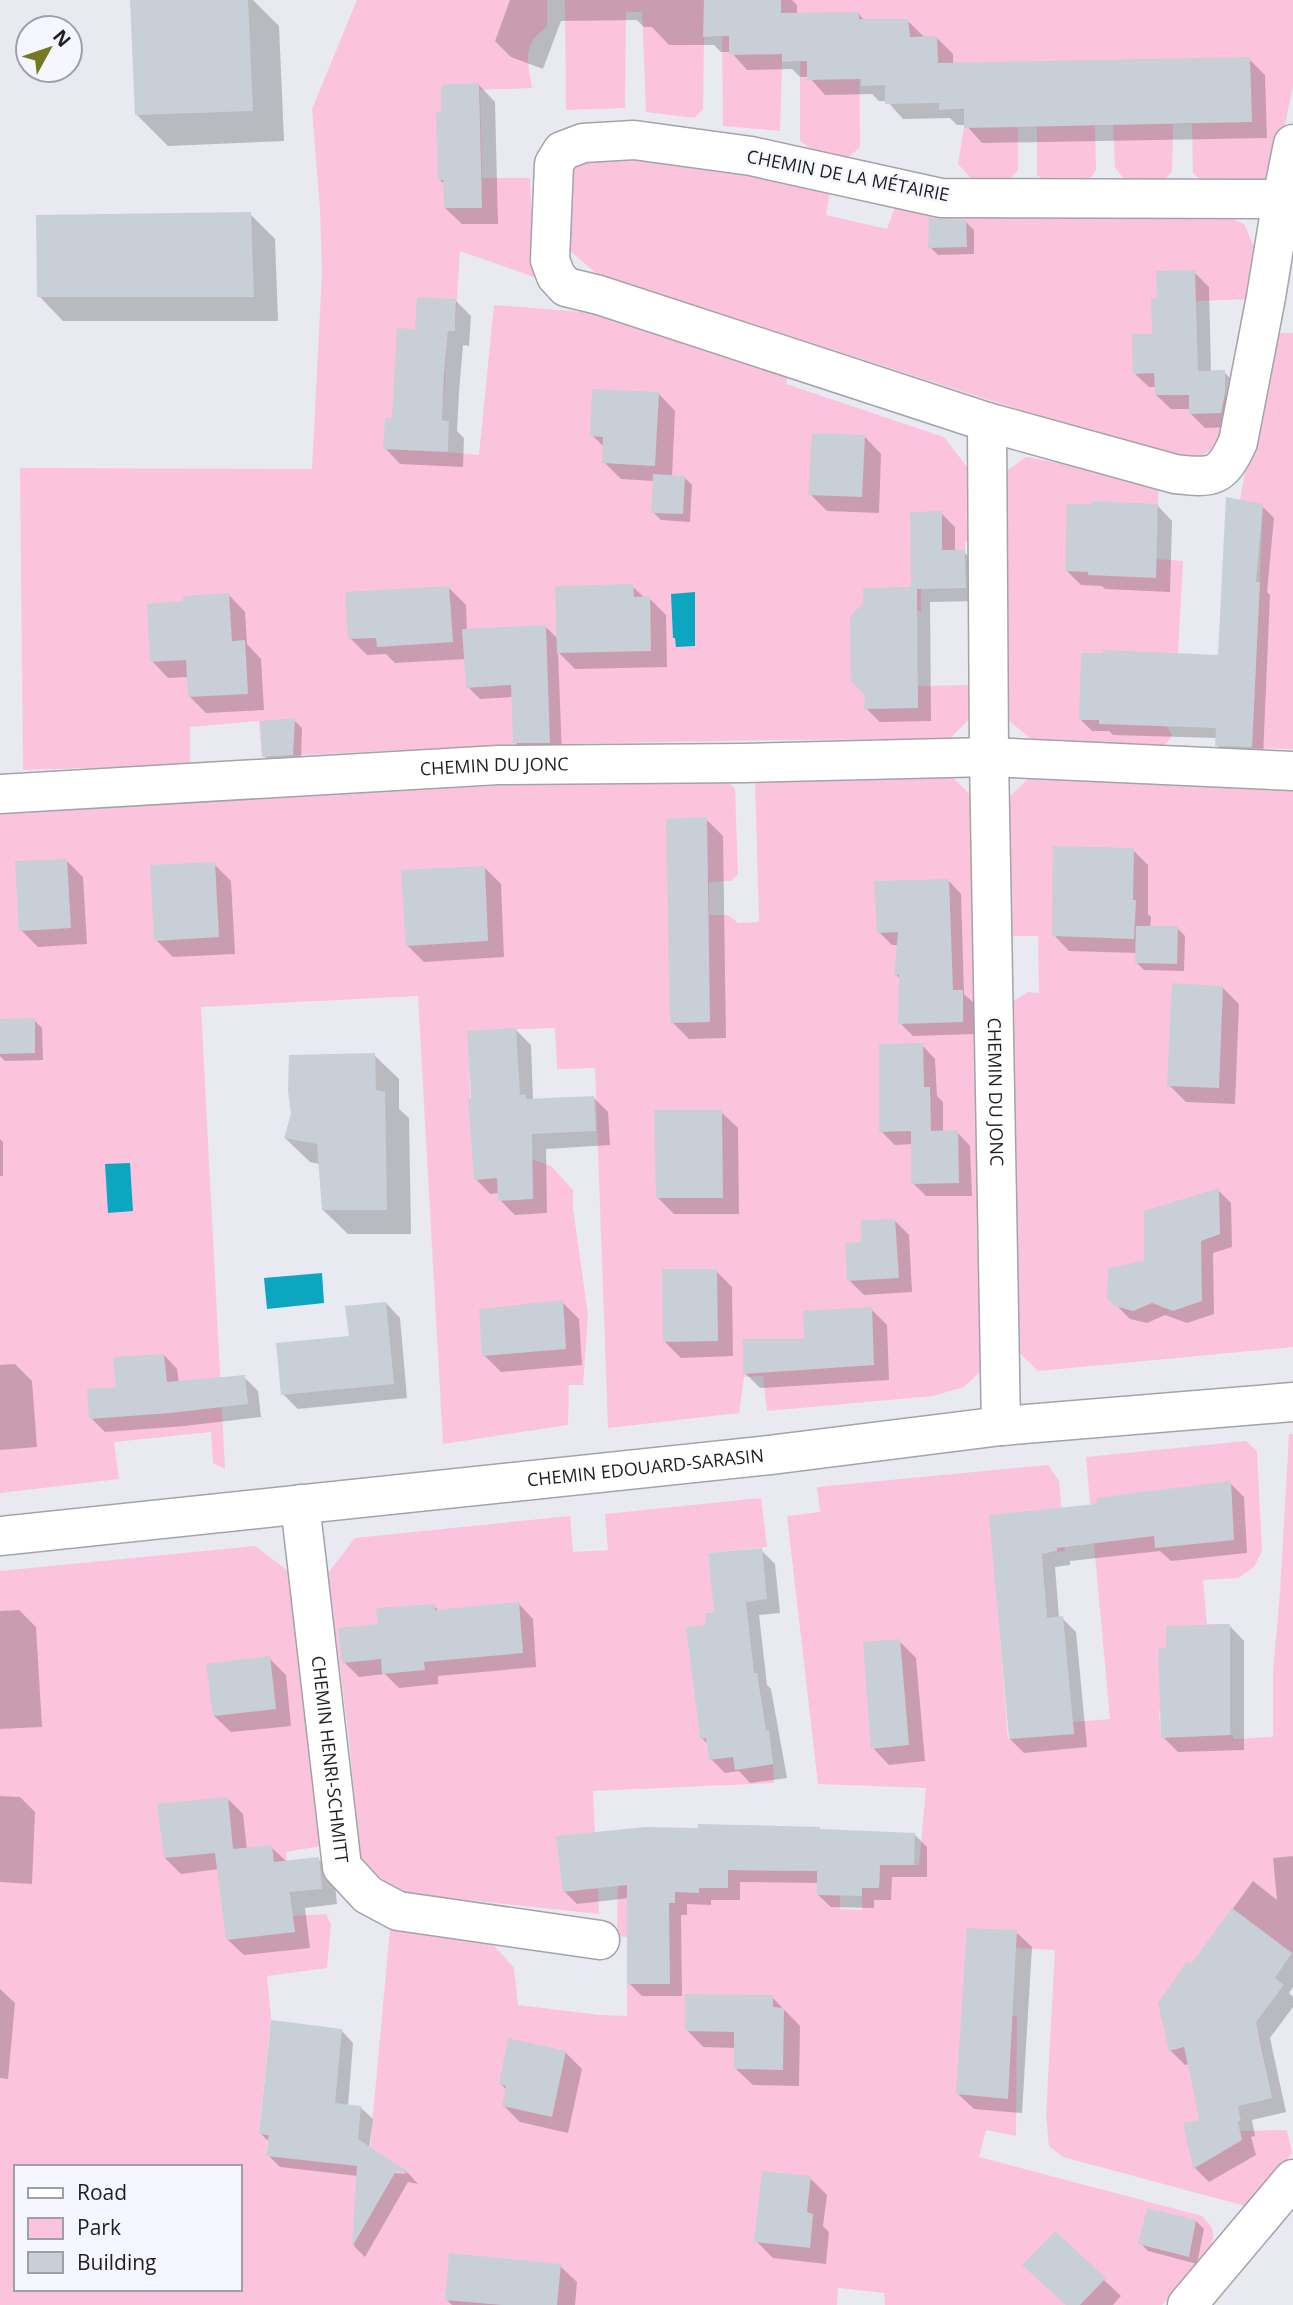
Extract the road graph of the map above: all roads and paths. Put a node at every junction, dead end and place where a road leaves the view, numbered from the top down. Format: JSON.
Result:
{"nodes":[{"id":1,"x":1293,"y":144,"type":"edge"},
{"id":2,"x":1288,"y":198,"type":"edge"},
{"id":3,"x":987,"y":422,"type":"junction"},
{"id":4,"x":989,"y":757,"type":"junction"},
{"id":5,"x":1293,"y":771,"type":"edge"},
{"id":6,"x":0,"y":794,"type":"edge"},
{"id":7,"x":1293,"y":1402,"type":"edge"},
{"id":8,"x":1001,"y":1426,"type":"junction"},
{"id":9,"x":300,"y":1504,"type":"junction"},
{"id":10,"x":0,"y":1536,"type":"edge"},
{"id":11,"x":600,"y":1940,"type":"dead end"},
{"id":12,"x":1293,"y":2179,"type":"edge"},
{"id":13,"x":1187,"y":2305,"type":"edge"}],
"edges":[{"from":1,"to":2,"type":"street"},
{"from":2,"to":3,"type":"street","name":"CHEMIN DE LA MÉTAIRIE"},
{"from":2,"to":3,"type":"street","name":"CHEMIN DE LA MÉTAIRIE"},
{"from":3,"to":4,"type":"street","name":"CHEMIN DU JONC"},
{"from":4,"to":5,"type":"street","name":"CHEMIN DU JONC"},
{"from":4,"to":6,"type":"street","name":"CHEMIN DU JONC"},
{"from":4,"to":8,"type":"street","name":"CHEMIN DU JONC"},
{"from":7,"to":8,"type":"street","name":"CHEMIN EDOUARD-SARASIN"},
{"from":8,"to":9,"type":"street","name":"CHEMIN EDOUARD-SARASIN"},
{"from":9,"to":10,"type":"street","name":"CHEMIN EDOUARD-SARASIN"},
{"from":9,"to":11,"type":"street","name":"CHEMIN HENRI-SCHMITT"},
{"from":12,"to":13,"type":"street"}]}
